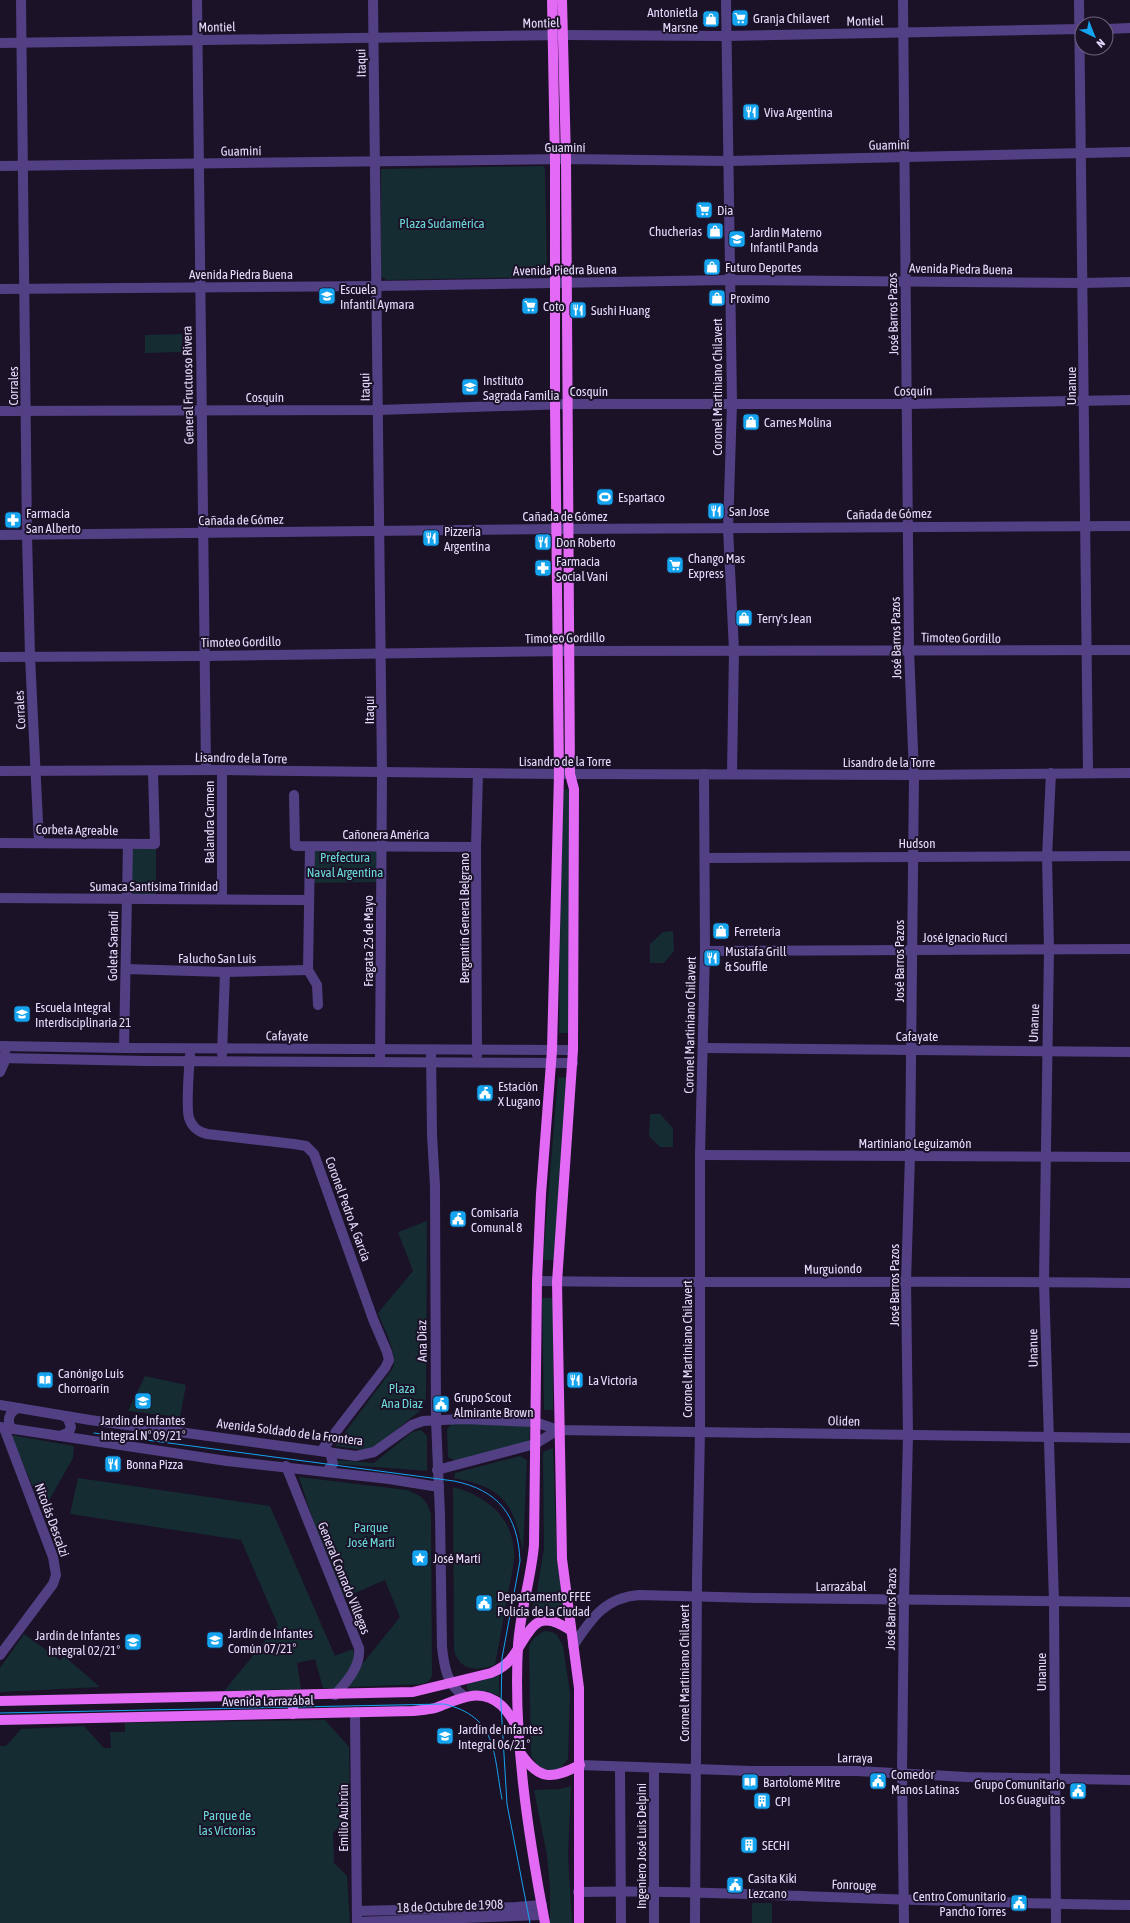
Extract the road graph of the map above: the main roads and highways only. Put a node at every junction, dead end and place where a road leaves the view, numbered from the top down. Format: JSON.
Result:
{"nodes":[{"id":1,"x":552,"y":0,"type":"edge"},
{"id":2,"x":562,"y":0,"type":"edge"},
{"id":3,"x":558,"y":35,"type":"junction"},
{"id":4,"x":561,"y":159,"type":"junction"},
{"id":5,"x":570,"y":1630,"type":"junction"},
{"id":6,"x":518,"y":1647,"type":"junction"},
{"id":7,"x":293,"y":1695,"type":"junction"},
{"id":8,"x":0,"y":1701,"type":"edge"},
{"id":9,"x":12,"y":1701,"type":"junction"},
{"id":10,"x":293,"y":1714,"type":"junction"},
{"id":11,"x":12,"y":1719,"type":"junction"},
{"id":12,"x":0,"y":1720,"type":"edge"},
{"id":13,"x":519,"y":1731,"type":"junction"},
{"id":14,"x":520,"y":1752,"type":"junction"},
{"id":15,"x":580,"y":1765,"type":"junction"},
{"id":16,"x":543,"y":1914,"type":"edge"},
{"id":17,"x":579,"y":1923,"type":"edge"}],
"edges":[{"from":1,"to":3,"type":"main road"},
{"from":2,"to":3,"type":"main road"},
{"from":3,"to":4,"type":"main road"},
{"from":4,"to":5,"type":"main road"},
{"from":4,"to":6,"type":"main road"},
{"from":5,"to":6,"type":"main road","name":"Avenida Larrazábal"},
{"from":5,"to":15,"type":"main road"},
{"from":6,"to":7,"type":"main road","name":"Avenida Larrazábal"},
{"from":6,"to":13,"type":"main road"},
{"from":7,"to":9,"type":"main road","name":"Avenida Larrazábal"},
{"from":7,"to":10,"type":"main road"},
{"from":8,"to":9,"type":"main road","name":"Avenida Larrazábal"},
{"from":9,"to":11,"type":"main road"},
{"from":10,"to":11,"type":"main road","name":"Avenida Larrazábal"},
{"from":10,"to":13,"type":"main road","name":"Avenida Larrazábal"},
{"from":11,"to":12,"type":"main road","name":"Avenida Larrazábal"},
{"from":13,"to":14,"type":"main road"},
{"from":14,"to":15,"type":"main road"},
{"from":14,"to":16,"type":"main road"},
{"from":15,"to":17,"type":"main road"}]}
